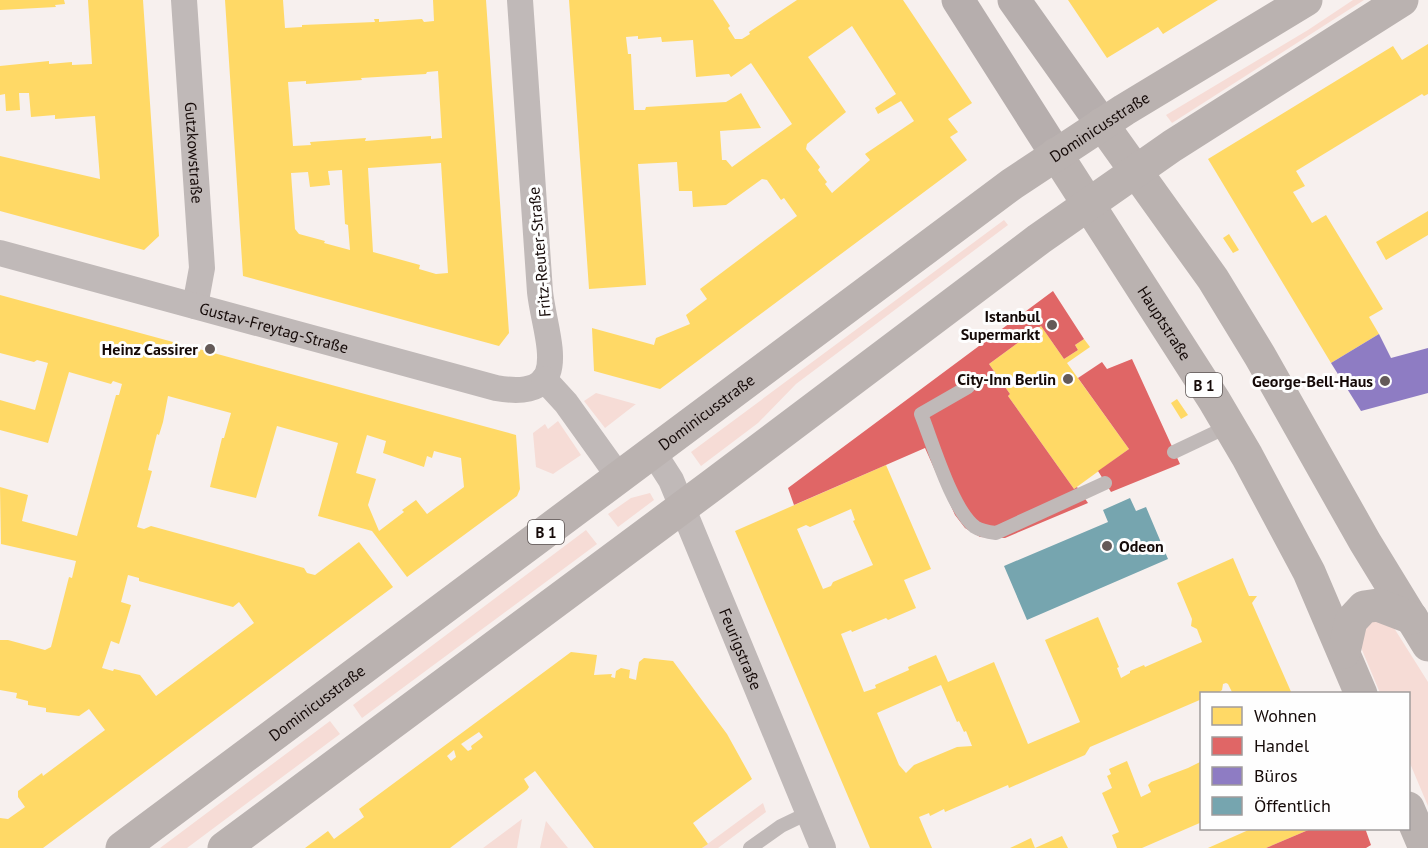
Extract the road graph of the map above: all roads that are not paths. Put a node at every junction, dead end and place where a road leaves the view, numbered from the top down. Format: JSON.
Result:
{"nodes":[{"id":1,"x":184,"y":0,"type":"edge"},
{"id":2,"x":520,"y":0,"type":"edge"},
{"id":3,"x":958,"y":0,"type":"edge"},
{"id":4,"x":1014,"y":0,"type":"edge"},
{"id":5,"x":1306,"y":0,"type":"edge"},
{"id":6,"x":1402,"y":0,"type":"edge"},
{"id":7,"x":1102,"y":124,"type":"junction"},
{"id":8,"x":1056,"y":154,"type":"junction"},
{"id":9,"x":1136,"y":171,"type":"junction"},
{"id":10,"x":1088,"y":205,"type":"junction"},
{"id":11,"x":0,"y":253,"type":"edge"},
{"id":12,"x":195,"y":306,"type":"junction"},
{"id":13,"x":544,"y":379,"type":"junction"},
{"id":14,"x":968,"y":387,"type":"dead end"},
{"id":15,"x":1229,"y":426,"type":"junction"},
{"id":16,"x":653,"y":452,"type":"junction"},
{"id":17,"x":1174,"y":452,"type":"dead end"},
{"id":18,"x":619,"y":477,"type":"junction"},
{"id":19,"x":1105,"y":483,"type":"dead end"},
{"id":20,"x":682,"y":507,"type":"junction"},
{"id":21,"x":1370,"y":550,"type":"junction"},
{"id":22,"x":1317,"y":591,"type":"junction"},
{"id":23,"x":1420,"y":631,"type":"edge"},
{"id":24,"x":1344,"y":652,"type":"junction"},
{"id":25,"x":1361,"y":692,"type":"edge"},
{"id":26,"x":808,"y":813,"type":"junction"},
{"id":27,"x":1410,"y":813,"type":"edge"},
{"id":28,"x":122,"y":848,"type":"edge"},
{"id":29,"x":224,"y":848,"type":"edge"},
{"id":30,"x":750,"y":848,"type":"edge"},
{"id":31,"x":824,"y":848,"type":"edge"},
{"id":32,"x":1425,"y":848,"type":"edge"}],
"edges":[{"from":1,"to":12,"type":"street","name":"Gutzkowstraße"},
{"from":2,"to":13,"type":"street","name":"Fritz-Reuter-Straße"},
{"from":3,"to":8,"type":"main road","name":"Hauptstraße"},
{"from":4,"to":7,"type":"main road"},
{"from":5,"to":7,"type":"main road","name":"Dominicusstraße"},
{"from":6,"to":9,"type":"main road"},
{"from":7,"to":8,"type":"main road","name":"Dominicusstraße","number":"B 1"},
{"from":7,"to":9,"type":"main road"},
{"from":8,"to":10,"type":"main road","name":"Hauptstraße"},
{"from":8,"to":16,"type":"main road","name":"Dominicusstraße","number":"B 1"},
{"from":9,"to":10,"type":"main road"},
{"from":9,"to":21,"type":"main road"},
{"from":10,"to":15,"type":"main road","name":"Hauptstraße","number":"B 1"},
{"from":10,"to":20,"type":"main road"},
{"from":11,"to":12,"type":"street","name":"Gustav-Freytag-Straße"},
{"from":12,"to":13,"type":"street","name":"Gustav-Freytag-Straße"},
{"from":13,"to":18,"type":"street"},
{"from":14,"to":19,"type":"lane"},
{"from":15,"to":17,"type":"lane"},
{"from":15,"to":22,"type":"main road","name":"Hauptstraße","number":"B 1"},
{"from":16,"to":18,"type":"main road","name":"Dominicusstraße","number":"B 1"},
{"from":16,"to":20,"type":"street","name":"Feurigstraße"},
{"from":18,"to":28,"type":"main road","name":"Dominicusstraße","number":"B 1"},
{"from":20,"to":26,"type":"street","name":"Feurigstraße"},
{"from":20,"to":29,"type":"main road"},
{"from":21,"to":22,"type":"main road"},
{"from":21,"to":23,"type":"main road"},
{"from":22,"to":24,"type":"main road","name":"Hauptstraße","number":"B 1"},
{"from":23,"to":24,"type":"main road"},
{"from":24,"to":25,"type":"main road","name":"Hauptstraße","number":"B 1"},
{"from":26,"to":30,"type":"lane"},
{"from":26,"to":31,"type":"street","name":"Feurigstraße"},
{"from":27,"to":32,"type":"main road"}]}
